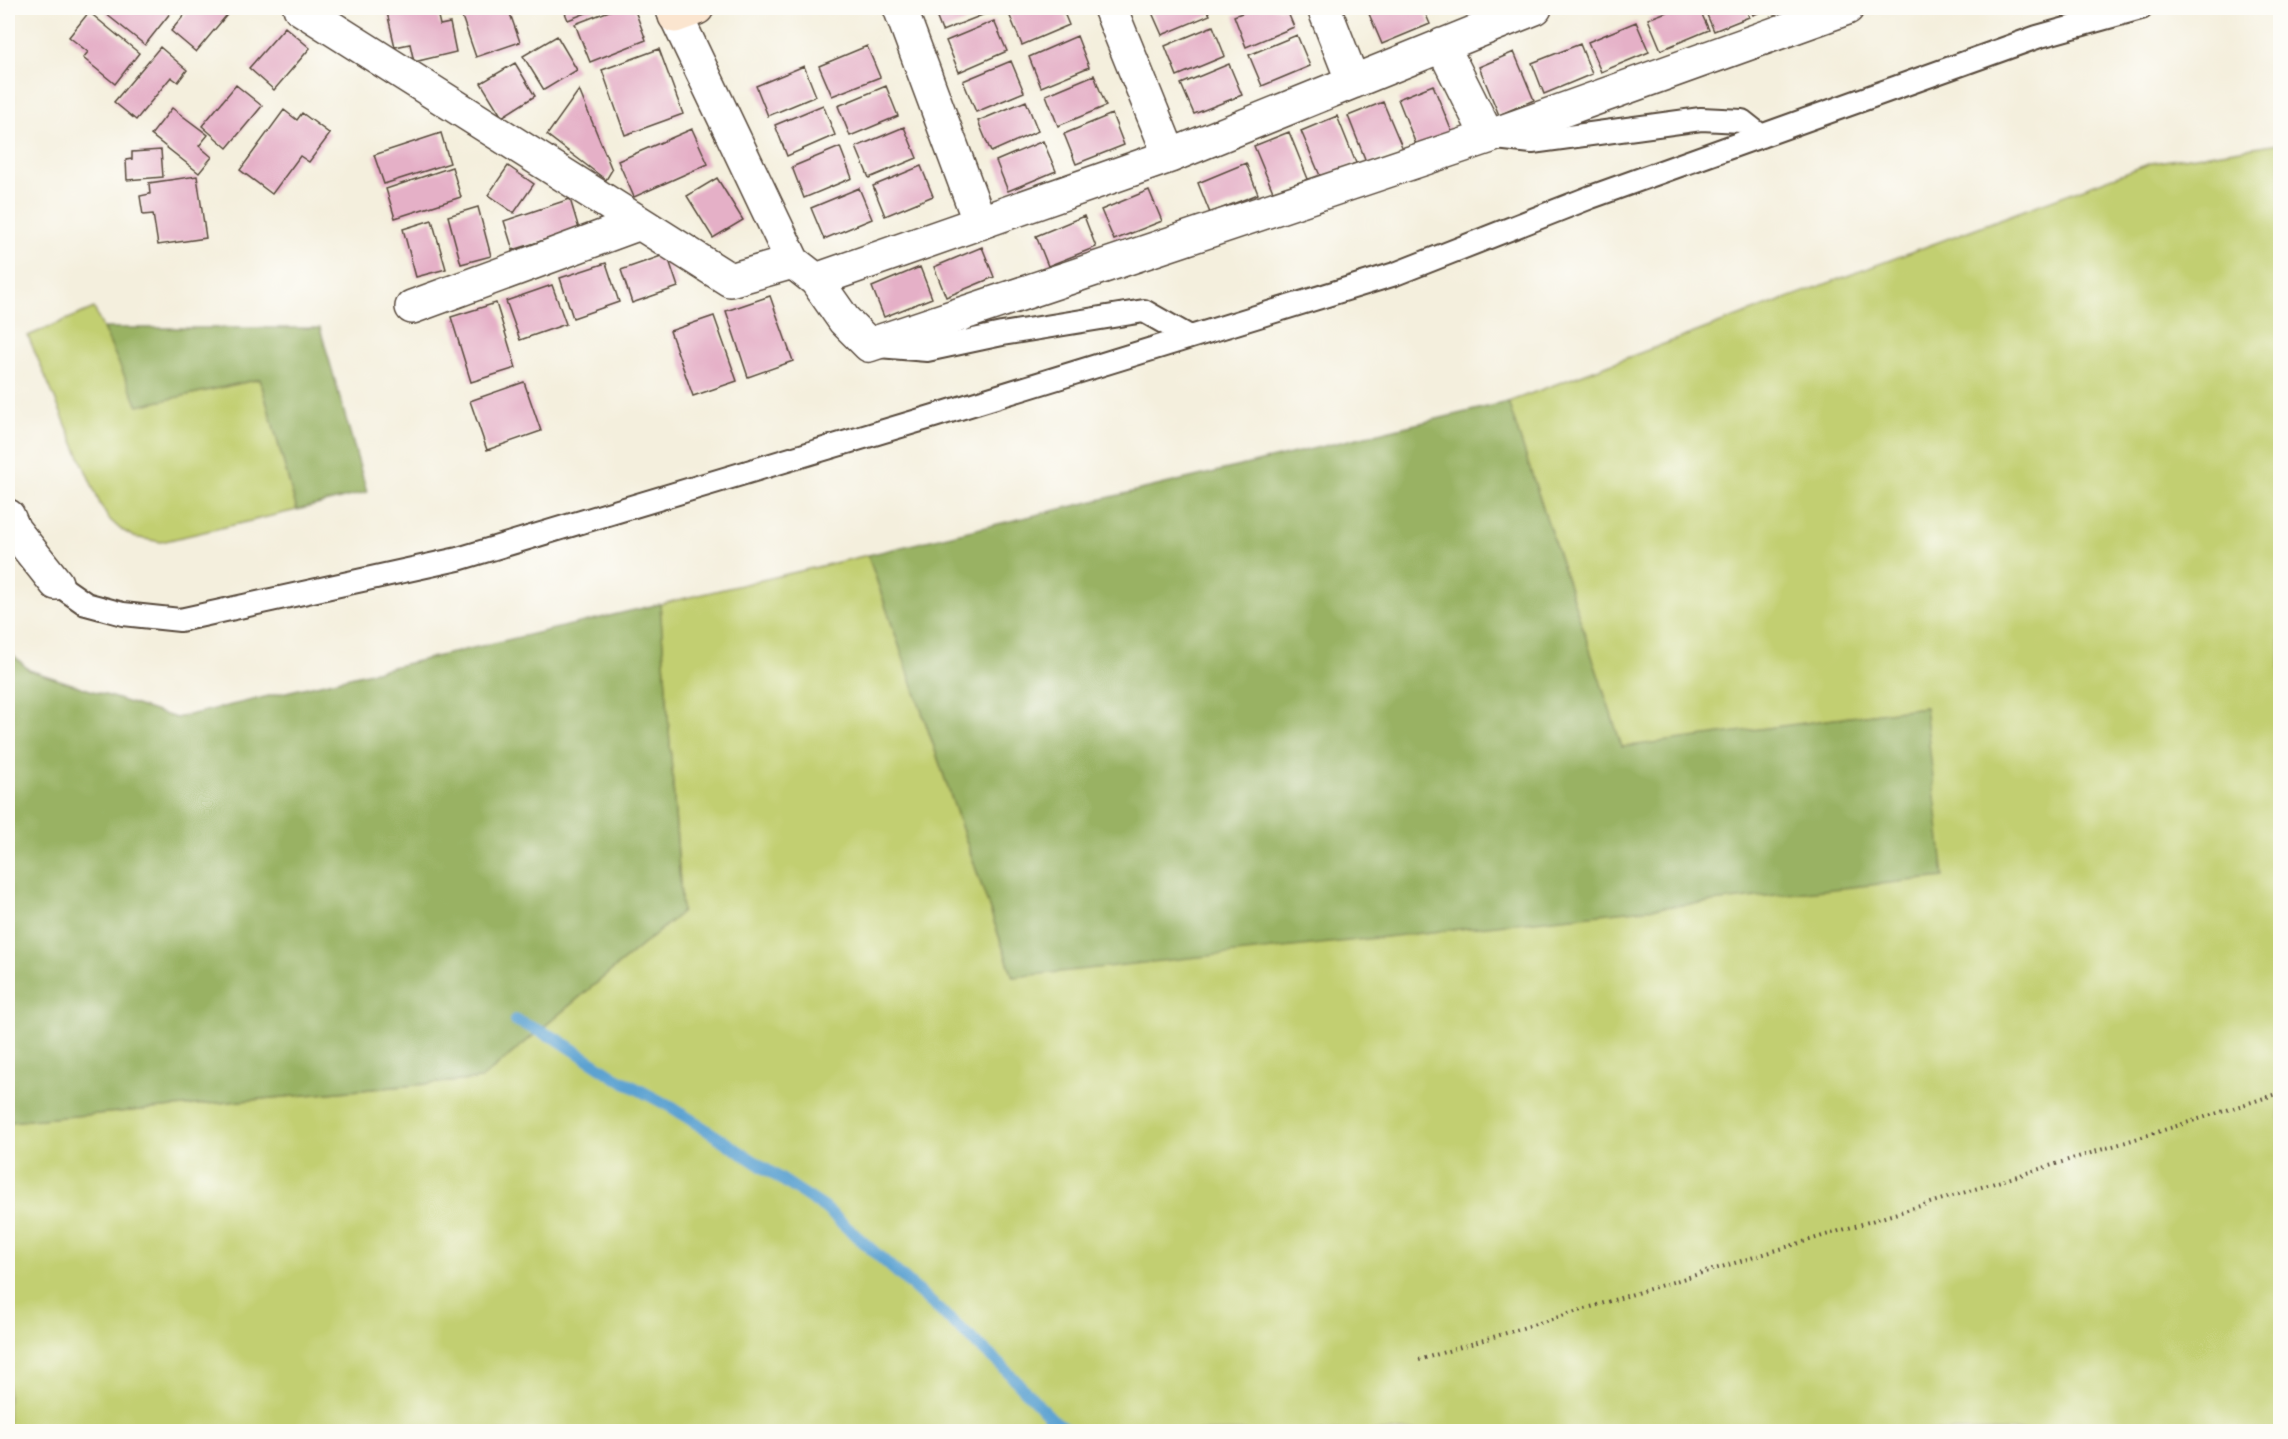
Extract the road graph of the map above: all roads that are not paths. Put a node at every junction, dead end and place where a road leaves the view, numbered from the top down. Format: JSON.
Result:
{"nodes":[{"id":1,"x":300,"y":8,"type":"edge"},
{"id":2,"x":900,"y":8,"type":"edge"},
{"id":3,"x":1110,"y":8,"type":"edge"},
{"id":4,"x":1324,"y":8,"type":"edge"},
{"id":5,"x":1534,"y":8,"type":"edge"},
{"id":6,"x":1847,"y":8,"type":"edge"},
{"id":7,"x":2140,"y":8,"type":"edge"},
{"id":8,"x":682,"y":10,"type":"edge"},
{"id":9,"x":1443,"y":45,"type":"junction"},
{"id":10,"x":1353,"y":82,"type":"junction"},
{"id":11,"x":1761,"y":136,"type":"junction"},
{"id":12,"x":1488,"y":137,"type":"junction"},
{"id":13,"x":1170,"y":156,"type":"junction"},
{"id":14,"x":640,"y":223,"type":"junction"},
{"id":15,"x":980,"y":223,"type":"junction"},
{"id":16,"x":805,"y":271,"type":"junction"},
{"id":17,"x":412,"y":307,"type":"dead end"},
{"id":18,"x":1190,"y":337,"type":"junction"},
{"id":19,"x":869,"y":345,"type":"junction"},
{"id":20,"x":8,"y":516,"type":"edge"},
{"id":21,"x":56,"y":583,"type":"joint"}],
"edges":[{"from":1,"to":14,"type":"street"},
{"from":2,"to":15,"type":"street"},
{"from":3,"to":13,"type":"street"},
{"from":4,"to":10,"type":"street"},
{"from":5,"to":9,"type":"street"},
{"from":6,"to":12,"type":"street"},
{"from":7,"to":11,"type":"lane"},
{"from":8,"to":16,"type":"street"},
{"from":9,"to":10,"type":"street"},
{"from":9,"to":12,"type":"street"},
{"from":10,"to":13,"type":"street"},
{"from":11,"to":12,"type":"lane"},
{"from":11,"to":18,"type":"lane"},
{"from":12,"to":19,"type":"street"},
{"from":13,"to":15,"type":"street"},
{"from":14,"to":16,"type":"street"},
{"from":14,"to":17,"type":"street"},
{"from":15,"to":16,"type":"street"},
{"from":16,"to":19,"type":"street"},
{"from":18,"to":19,"type":"lane"},
{"from":18,"to":21,"type":"lane"},
{"from":20,"to":21,"type":"street"}]}
